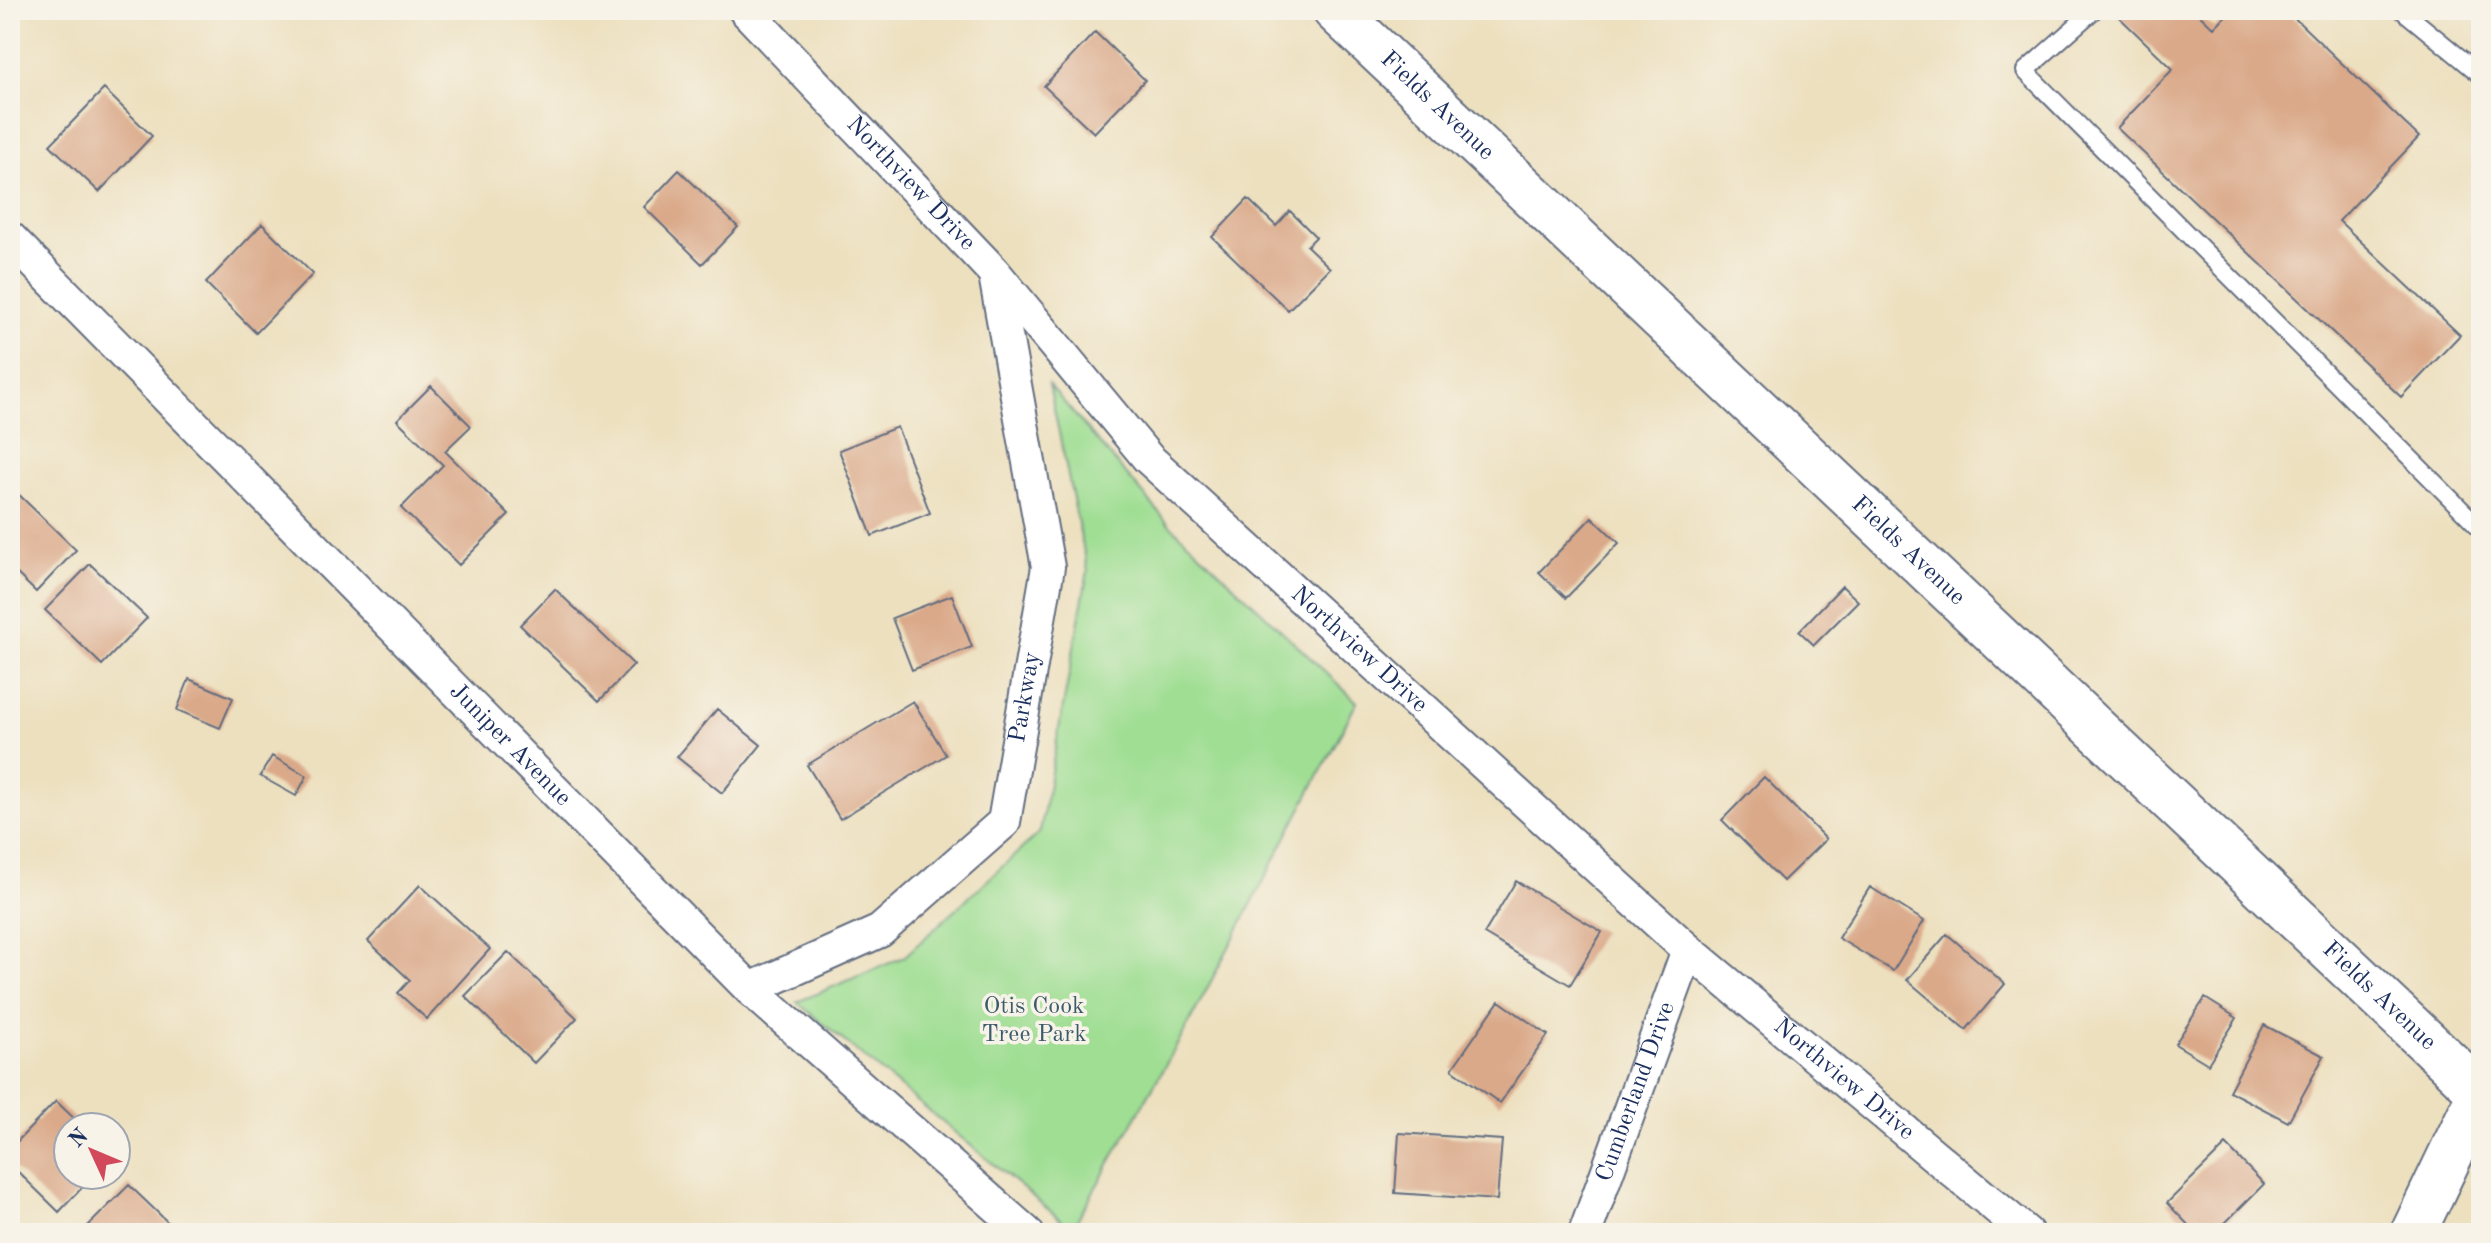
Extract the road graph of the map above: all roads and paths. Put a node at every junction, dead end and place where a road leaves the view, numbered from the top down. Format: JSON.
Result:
{"nodes":[{"id":1,"x":745,"y":10,"type":"edge"},
{"id":2,"x":1335,"y":10,"type":"edge"},
{"id":3,"x":2094,"y":10,"type":"edge"},
{"id":4,"x":2402,"y":10,"type":"edge"},
{"id":5,"x":2481,"y":75,"type":"edge"},
{"id":6,"x":10,"y":238,"type":"edge"},
{"id":7,"x":994,"y":272,"type":"junction"},
{"id":8,"x":2481,"y":529,"type":"edge"},
{"id":9,"x":1688,"y":950,"type":"junction"},
{"id":10,"x":750,"y":989,"type":"junction"},
{"id":11,"x":2481,"y":1092,"type":"edge"},
{"id":12,"x":1027,"y":1233,"type":"edge"},
{"id":13,"x":1585,"y":1233,"type":"edge"},
{"id":14,"x":2027,"y":1233,"type":"edge"},
{"id":15,"x":2413,"y":1233,"type":"edge"}],
"edges":[{"from":1,"to":7,"type":"street","name":"Northview Drive"},
{"from":2,"to":11,"type":"street","name":"Fields Avenue"},
{"from":3,"to":8,"type":"lane"},
{"from":4,"to":5,"type":"lane"},
{"from":6,"to":10,"type":"street","name":"Juniper Avenue"},
{"from":7,"to":9,"type":"street","name":"Northview Drive"},
{"from":7,"to":10,"type":"street","name":"Parkway"},
{"from":9,"to":13,"type":"street","name":"Cumberland Drive"},
{"from":9,"to":14,"type":"street","name":"Northview Drive"},
{"from":10,"to":12,"type":"street","name":"Juniper Avenue"},
{"from":11,"to":15,"type":"street"}]}
